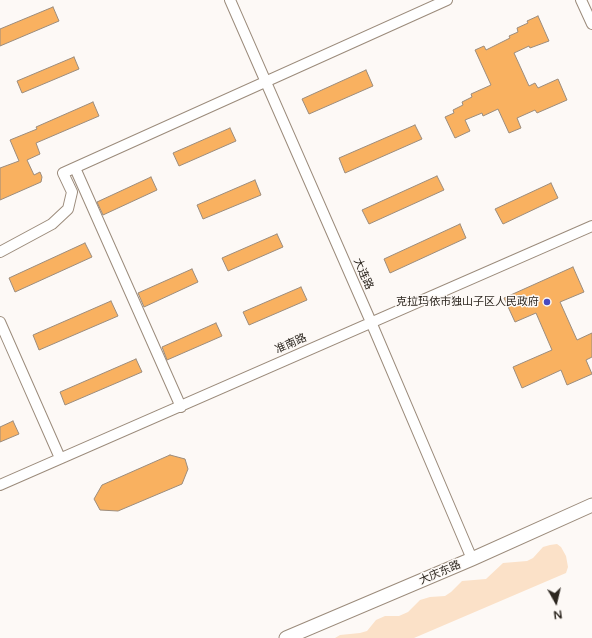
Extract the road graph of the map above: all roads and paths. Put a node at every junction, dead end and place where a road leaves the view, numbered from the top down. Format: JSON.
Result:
{"nodes":[{"id":1,"x":230,"y":0,"type":"edge"},
{"id":2,"x":447,"y":0,"type":"edge"},
{"id":3,"x":581,"y":0,"type":"edge"},
{"id":4,"x":592,"y":24,"type":"edge"},
{"id":5,"x":265,"y":81,"type":"junction"},
{"id":6,"x":75,"y":168,"type":"junction"},
{"id":7,"x":592,"y":226,"type":"edge"},
{"id":8,"x":0,"y":252,"type":"edge"},
{"id":9,"x":0,"y":322,"type":"edge"},
{"id":10,"x":371,"y":322,"type":"junction"},
{"id":11,"x":181,"y":406,"type":"junction"},
{"id":12,"x":60,"y":458,"type":"junction"},
{"id":13,"x":0,"y":485,"type":"edge"},
{"id":14,"x":592,"y":505,"type":"edge"},
{"id":15,"x":472,"y":559,"type":"junction"},
{"id":16,"x":286,"y":638,"type":"edge"}],
"edges":[{"from":1,"to":5,"type":"street","name":"大连路"},
{"from":2,"to":5,"type":"street"},
{"from":3,"to":4,"type":"street"},
{"from":5,"to":6,"type":"street"},
{"from":5,"to":10,"type":"street","name":"大连路"},
{"from":6,"to":8,"type":"street"},
{"from":6,"to":11,"type":"street"},
{"from":7,"to":10,"type":"street","name":"准南路"},
{"from":9,"to":12,"type":"street"},
{"from":10,"to":11,"type":"street","name":"准南路"},
{"from":10,"to":15,"type":"street","name":"大连路"},
{"from":11,"to":12,"type":"street","name":"准南路"},
{"from":12,"to":13,"type":"street","name":"准南路"},
{"from":14,"to":15,"type":"main road","name":"大庆东路"},
{"from":15,"to":16,"type":"main road","name":"大庆东路"}]}
